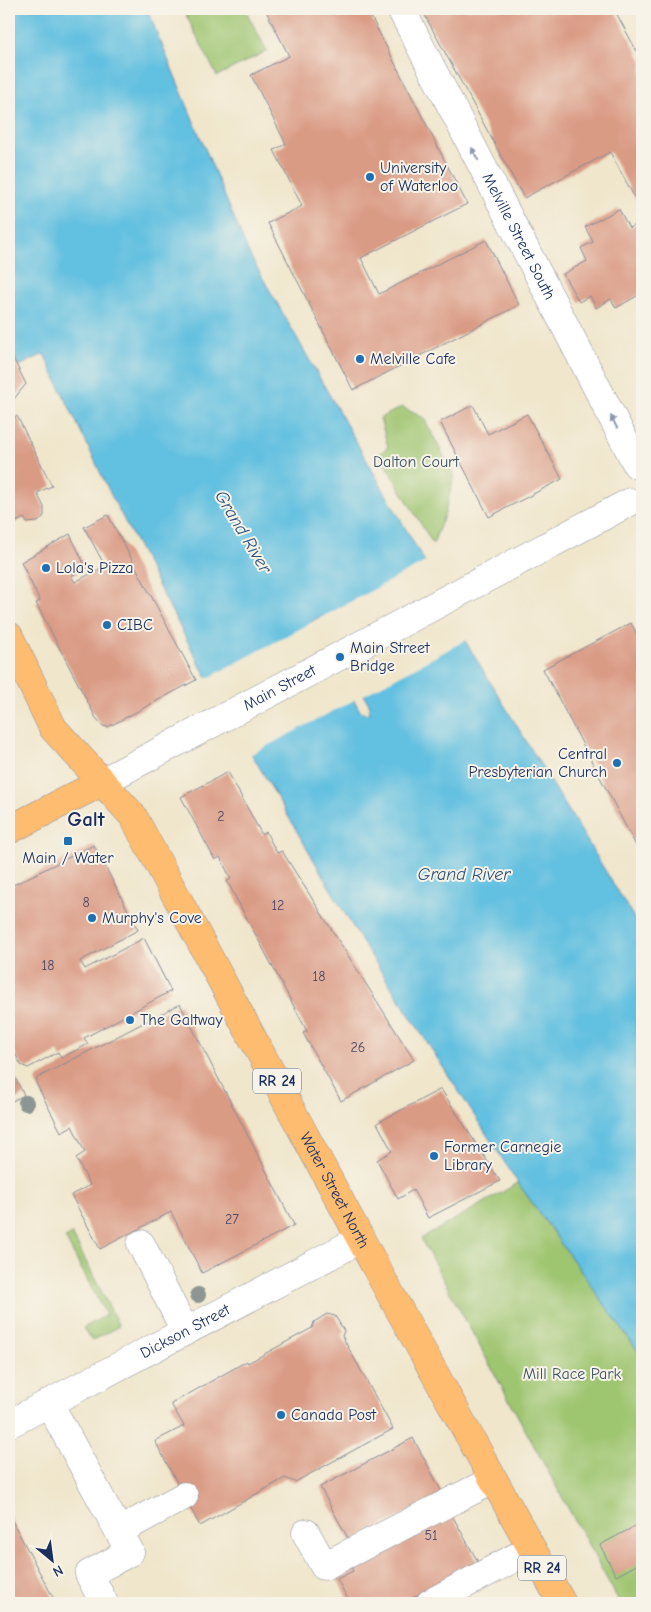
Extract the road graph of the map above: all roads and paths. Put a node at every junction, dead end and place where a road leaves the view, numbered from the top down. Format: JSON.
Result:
{"nodes":[{"id":1,"x":401,"y":9,"type":"edge"},
{"id":2,"x":640,"y":461,"type":"edge"},
{"id":3,"x":638,"y":509,"type":"edge"},
{"id":4,"x":9,"y":636,"type":"edge"},
{"id":5,"x":102,"y":782,"type":"junction"},
{"id":6,"x":9,"y":830,"type":"edge"},
{"id":7,"x":361,"y":1239,"type":"junction"},
{"id":8,"x":141,"y":1244,"type":"dead end"},
{"id":9,"x":185,"y":1331,"type":"junction"},
{"id":10,"x":49,"y":1403,"type":"junction"},
{"id":11,"x":9,"y":1424,"type":"edge"},
{"id":12,"x":493,"y":1480,"type":"junction"},
{"id":13,"x":184,"y":1496,"type":"dead end"},
{"id":14,"x":119,"y":1531,"type":"junction"},
{"id":15,"x":306,"y":1533,"type":"dead end"},
{"id":16,"x":531,"y":1549,"type":"junction"},
{"id":17,"x":104,"y":1603,"type":"edge"},
{"id":18,"x":430,"y":1603,"type":"edge"},
{"id":19,"x":562,"y":1603,"type":"edge"}],
"edges":[{"from":2,"to":1,"type":"street","name":"Melville Street South","one_way":true},
{"from":2,"to":3,"type":"street"},
{"from":3,"to":5,"type":"street","name":"Main Street"},
{"from":4,"to":5,"type":"main road","number":"RR 24"},
{"from":5,"to":6,"type":"main road","name":"Main Street"},
{"from":5,"to":7,"type":"main road","name":"Water Street North","number":"RR 24"},
{"from":7,"to":9,"type":"street","name":"Dickson Street"},
{"from":7,"to":12,"type":"main road","name":"Water Street North","number":"RR 24"},
{"from":8,"to":9,"type":"street"},
{"from":9,"to":10,"type":"street","name":"Dickson Street"},
{"from":10,"to":11,"type":"street","name":"Dickson Street"},
{"from":10,"to":14,"type":"street"},
{"from":12,"to":15,"type":"street"},
{"from":12,"to":16,"type":"main road","name":"Water Street North","number":"RR 24"},
{"from":13,"to":14,"type":"street"},
{"from":14,"to":17,"type":"street"},
{"from":16,"to":18,"type":"street"},
{"from":16,"to":19,"type":"main road","name":"Water Street North","number":"RR 24"}]}
